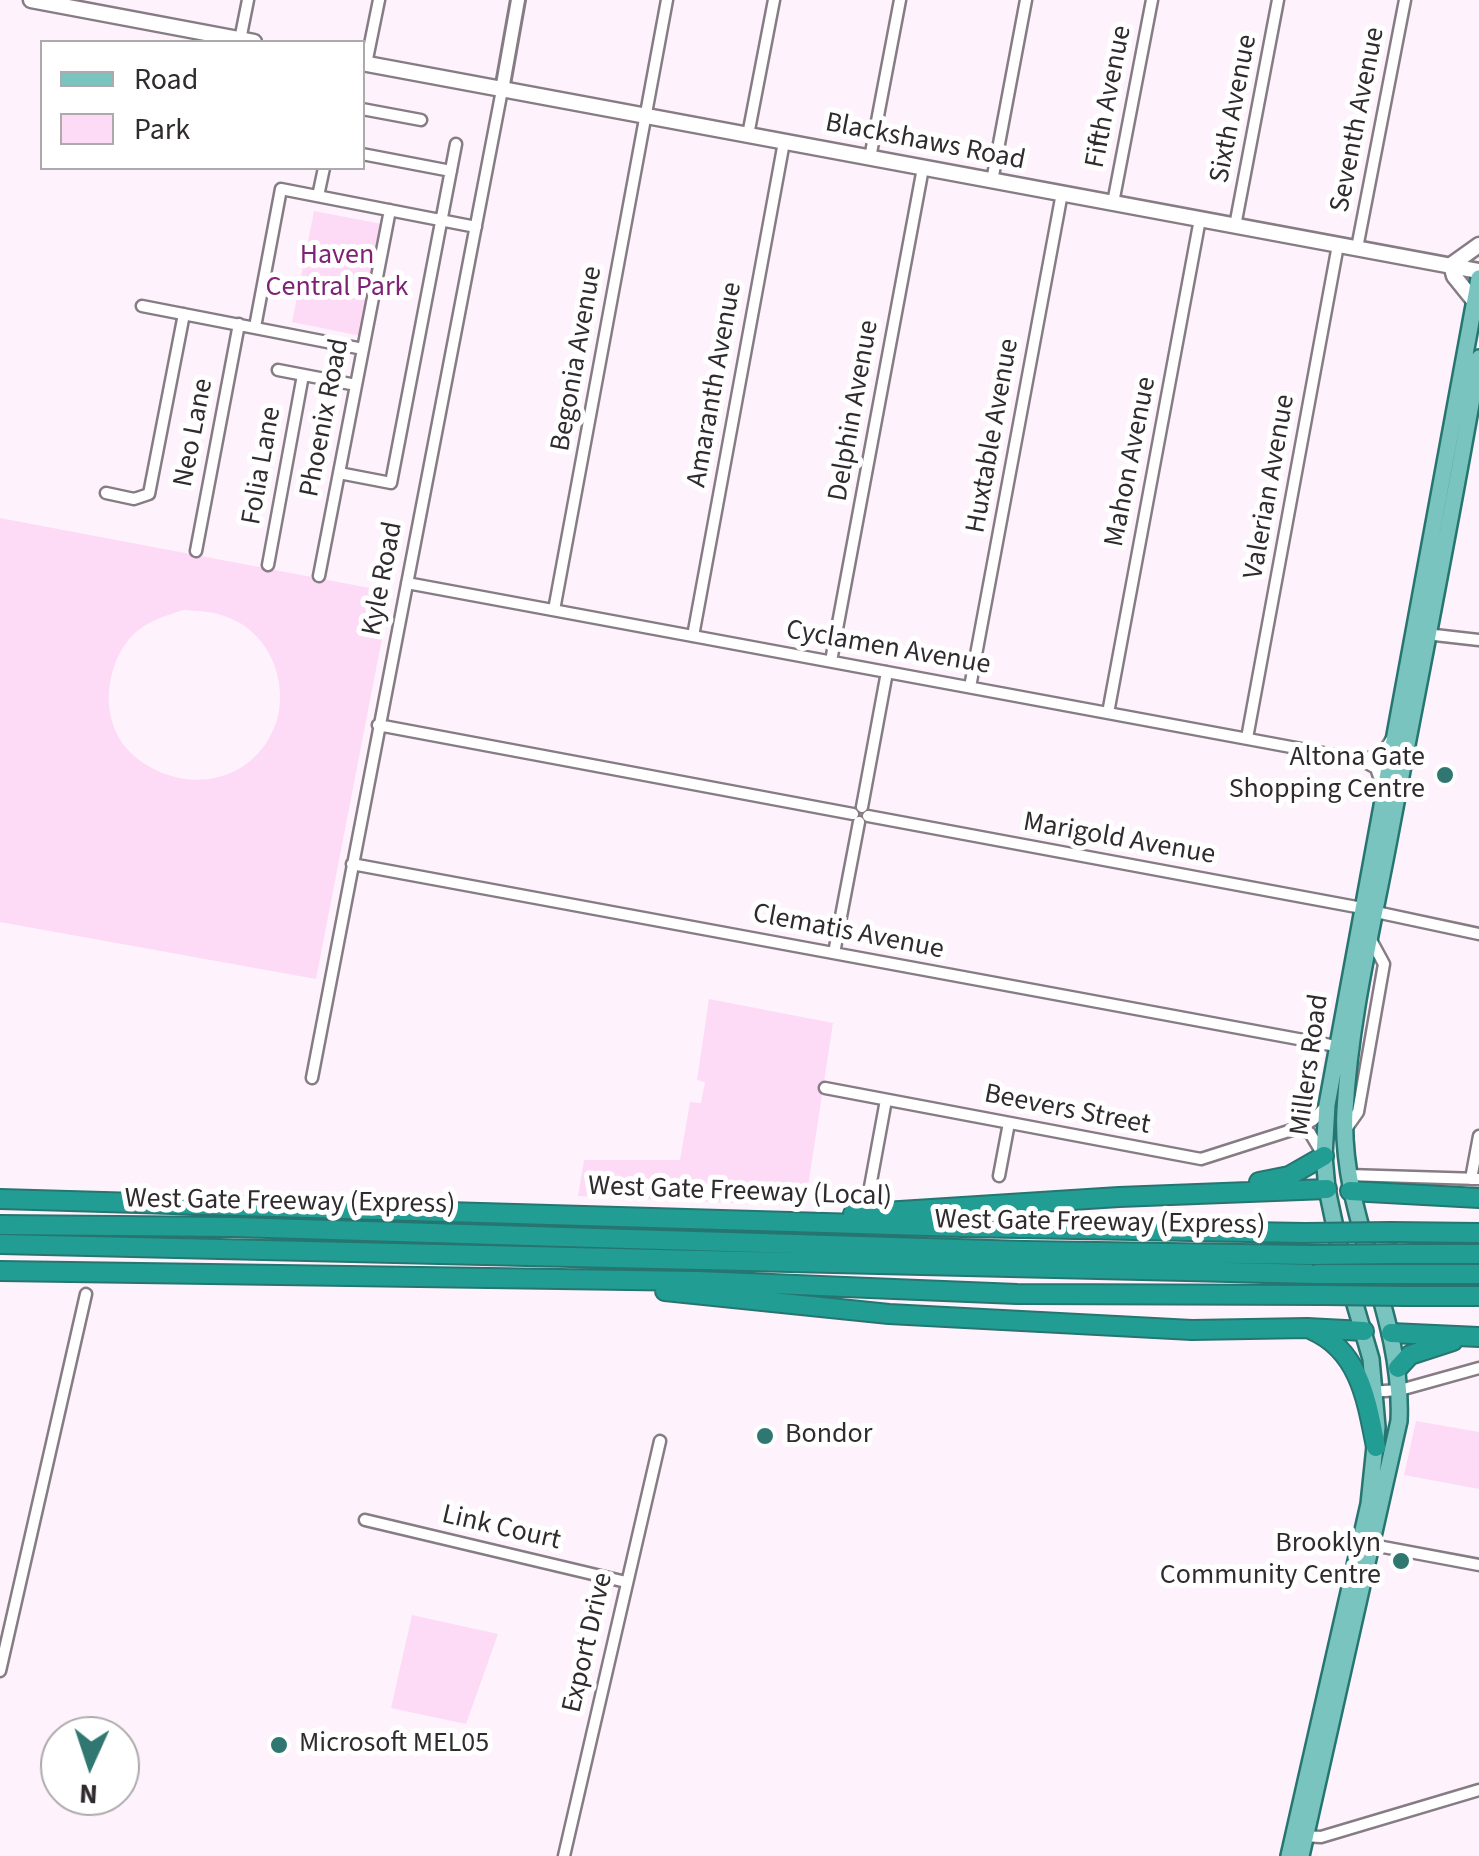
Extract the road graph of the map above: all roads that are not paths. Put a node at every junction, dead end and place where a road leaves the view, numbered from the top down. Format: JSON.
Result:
{"nodes":[{"id":1,"x":31,"y":0,"type":"edge"},
{"id":2,"x":248,"y":0,"type":"edge"},
{"id":3,"x":379,"y":0,"type":"edge"},
{"id":4,"x":518,"y":0,"type":"edge"},
{"id":5,"x":667,"y":0,"type":"edge"},
{"id":6,"x":774,"y":0,"type":"edge"},
{"id":7,"x":900,"y":0,"type":"edge"},
{"id":8,"x":1026,"y":0,"type":"edge"},
{"id":9,"x":1152,"y":0,"type":"edge"},
{"id":10,"x":1278,"y":0,"type":"edge"},
{"id":11,"x":1404,"y":0,"type":"edge"},
{"id":12,"x":242,"y":40,"type":"edge"},
{"id":13,"x":247,"y":40,"type":"edge"},
{"id":14,"x":365,"y":60,"type":"edge"},
{"id":15,"x":365,"y":64,"type":"edge"},
{"id":16,"x":502,"y":90,"type":"junction"},
{"id":17,"x":365,"y":110,"type":"edge"},
{"id":18,"x":646,"y":116,"type":"junction"},
{"id":19,"x":421,"y":120,"type":"dead end"},
{"id":20,"x":748,"y":135,"type":"junction"},
{"id":21,"x":784,"y":142,"type":"junction"},
{"id":22,"x":456,"y":144,"type":"dead end"},
{"id":23,"x":365,"y":155,"type":"edge"},
{"id":24,"x":870,"y":158,"type":"junction"},
{"id":25,"x":923,"y":168,"type":"junction"},
{"id":26,"x":324,"y":170,"type":"edge"},
{"id":27,"x":451,"y":171,"type":"junction"},
{"id":28,"x":992,"y":180,"type":"junction"},
{"id":29,"x":1062,"y":194,"type":"junction"},
{"id":30,"x":318,"y":196,"type":"junction"},
{"id":31,"x":1113,"y":203,"type":"junction"},
{"id":32,"x":390,"y":210,"type":"junction"},
{"id":33,"x":1200,"y":219,"type":"junction"},
{"id":34,"x":442,"y":220,"type":"junction"},
{"id":35,"x":476,"y":226,"type":"junction"},
{"id":36,"x":1235,"y":226,"type":"junction"},
{"id":37,"x":1338,"y":245,"type":"junction"},
{"id":38,"x":1479,"y":245,"type":"edge"},
{"id":39,"x":1357,"y":248,"type":"junction"},
{"id":40,"x":1450,"y":265,"type":"junction"},
{"id":41,"x":1479,"y":274,"type":"edge"},
{"id":42,"x":1474,"y":302,"type":"junction"},
{"id":43,"x":142,"y":306,"type":"dead end"},
{"id":44,"x":184,"y":314,"type":"junction"},
{"id":45,"x":238,"y":324,"type":"junction"},
{"id":46,"x":255,"y":327,"type":"junction"},
{"id":47,"x":363,"y":349,"type":"junction"},
{"id":48,"x":1479,"y":358,"type":"edge"},
{"id":49,"x":278,"y":370,"type":"dead end"},
{"id":50,"x":303,"y":375,"type":"junction"},
{"id":51,"x":356,"y":385,"type":"junction"},
{"id":52,"x":1474,"y":416,"type":"edge"},
{"id":53,"x":339,"y":472,"type":"junction"},
{"id":54,"x":106,"y":493,"type":"dead end"},
{"id":55,"x":196,"y":551,"type":"dead end"},
{"id":56,"x":268,"y":565,"type":"dead end"},
{"id":57,"x":319,"y":576,"type":"dead end"},
{"id":58,"x":406,"y":583,"type":"junction"},
{"id":59,"x":554,"y":610,"type":"junction"},
{"id":60,"x":1428,"y":632,"type":"junction"},
{"id":61,"x":693,"y":636,"type":"junction"},
{"id":62,"x":1479,"y":640,"type":"edge"},
{"id":63,"x":1408,"y":659,"type":"junction"},
{"id":64,"x":832,"y":662,"type":"junction"},
{"id":65,"x":887,"y":672,"type":"junction"},
{"id":66,"x":970,"y":687,"type":"junction"},
{"id":67,"x":1108,"y":713,"type":"junction"},
{"id":68,"x":378,"y":725,"type":"junction"},
{"id":69,"x":1394,"y":735,"type":"junction"},
{"id":70,"x":1247,"y":738,"type":"junction"},
{"id":71,"x":1361,"y":760,"type":"junction"},
{"id":72,"x":1383,"y":788,"type":"junction"},
{"id":73,"x":860,"y":815,"type":"junction"},
{"id":74,"x":352,"y":864,"type":"junction"},
{"id":75,"x":1369,"y":910,"type":"junction"},
{"id":76,"x":1479,"y":934,"type":"edge"},
{"id":77,"x":834,"y":953,"type":"junction"},
{"id":78,"x":1336,"y":1046,"type":"junction"},
{"id":79,"x":312,"y":1078,"type":"dead end"},
{"id":80,"x":825,"y":1088,"type":"dead end"},
{"id":81,"x":886,"y":1100,"type":"junction"},
{"id":82,"x":1327,"y":1105,"type":"junction"},
{"id":83,"x":1008,"y":1122,"type":"junction"},
{"id":84,"x":1298,"y":1128,"type":"junction"},
{"id":85,"x":1479,"y":1136,"type":"edge"},
{"id":86,"x":1324,"y":1156,"type":"junction"},
{"id":87,"x":998,"y":1176,"type":"dead end"},
{"id":88,"x":1475,"y":1179,"type":"edge"},
{"id":89,"x":1348,"y":1183,"type":"junction"},
{"id":90,"x":870,"y":1187,"type":"dead end"},
{"id":91,"x":1327,"y":1189,"type":"junction"},
{"id":92,"x":1120,"y":1197,"type":"junction"},
{"id":93,"x":1479,"y":1198,"type":"edge"},
{"id":94,"x":0,"y":1199,"type":"edge"},
{"id":95,"x":752,"y":1221,"type":"junction"},
{"id":96,"x":0,"y":1225,"type":"edge"},
{"id":97,"x":1479,"y":1233,"type":"edge"},
{"id":98,"x":0,"y":1244,"type":"edge"},
{"id":99,"x":1479,"y":1254,"type":"edge"},
{"id":100,"x":0,"y":1271,"type":"edge"},
{"id":101,"x":1479,"y":1274,"type":"edge"},
{"id":102,"x":515,"y":1280,"type":"junction"},
{"id":103,"x":86,"y":1294,"type":"dead end"},
{"id":104,"x":1479,"y":1296,"type":"edge"},
{"id":105,"x":1306,"y":1328,"type":"junction"},
{"id":106,"x":1364,"y":1332,"type":"junction"},
{"id":107,"x":1391,"y":1334,"type":"junction"},
{"id":108,"x":1473,"y":1336,"type":"edge"},
{"id":109,"x":1398,"y":1368,"type":"junction"},
{"id":110,"x":1479,"y":1368,"type":"edge"},
{"id":111,"x":1400,"y":1390,"type":"junction"},
{"id":112,"x":1370,"y":1392,"type":"junction"},
{"id":113,"x":660,"y":1441,"type":"dead end"},
{"id":114,"x":1376,"y":1447,"type":"joint"},
{"id":115,"x":365,"y":1520,"type":"dead end"},
{"id":116,"x":1366,"y":1544,"type":"junction"},
{"id":117,"x":1479,"y":1565,"type":"edge"},
{"id":118,"x":626,"y":1582,"type":"junction"},
{"id":119,"x":0,"y":1671,"type":"edge"},
{"id":120,"x":1479,"y":1790,"type":"edge"},
{"id":121,"x":1300,"y":1836,"type":"junction"},
{"id":122,"x":564,"y":1856,"type":"edge"},
{"id":123,"x":1288,"y":1856,"type":"edge"},
{"id":124,"x":1301,"y":1856,"type":"edge"}],
"edges":[{"from":1,"to":12,"type":"main road"},
{"from":2,"to":13,"type":"street"},
{"from":3,"to":14,"type":"street"},
{"from":4,"to":16,"type":"street"},
{"from":5,"to":18,"type":"street","name":"Begonia Avenue"},
{"from":6,"to":20,"type":"street"},
{"from":7,"to":24,"type":"street"},
{"from":8,"to":28,"type":"street"},
{"from":9,"to":31,"type":"street","name":"Fifth Avenue"},
{"from":10,"to":36,"type":"street","name":"Sixth Avenue"},
{"from":11,"to":39,"type":"street","name":"Seventh Avenue"},
{"from":15,"to":16,"type":"main road","name":"Blackshaws Road"},
{"from":16,"to":18,"type":"main road","name":"Blackshaws Road"},
{"from":16,"to":35,"type":"street","name":"Kyle Road"},
{"from":17,"to":19,"type":"street"},
{"from":18,"to":20,"type":"main road","name":"Blackshaws Road"},
{"from":18,"to":59,"type":"street","name":"Begonia Avenue"},
{"from":20,"to":21,"type":"main road","name":"Blackshaws Road"},
{"from":21,"to":24,"type":"main road","name":"Blackshaws Road"},
{"from":21,"to":61,"type":"street","name":"Amaranth Avenue"},
{"from":22,"to":27,"type":"street"},
{"from":23,"to":27,"type":"street"},
{"from":24,"to":25,"type":"main road","name":"Blackshaws Road"},
{"from":25,"to":28,"type":"main road","name":"Blackshaws Road"},
{"from":25,"to":64,"type":"street","name":"Delphin Avenue"},
{"from":26,"to":30,"type":"street"},
{"from":27,"to":34,"type":"street"},
{"from":28,"to":29,"type":"main road","name":"Blackshaws Road"},
{"from":29,"to":31,"type":"main road","name":"Blackshaws Road"},
{"from":29,"to":66,"type":"street","name":"Huxtable Avenue"},
{"from":30,"to":32,"type":"street"},
{"from":30,"to":46,"type":"street"},
{"from":31,"to":33,"type":"main road","name":"Blackshaws Road"},
{"from":32,"to":34,"type":"street"},
{"from":32,"to":47,"type":"street","name":"Phoenix Road"},
{"from":33,"to":36,"type":"main road","name":"Blackshaws Road"},
{"from":33,"to":67,"type":"street","name":"Mahon Avenue"},
{"from":34,"to":35,"type":"street"},
{"from":34,"to":53,"type":"street"},
{"from":35,"to":58,"type":"street","name":"Kyle Road"},
{"from":36,"to":37,"type":"main road","name":"Blackshaws Road"},
{"from":37,"to":39,"type":"main road","name":"Blackshaws Road"},
{"from":37,"to":70,"type":"street","name":"Valerian Avenue"},
{"from":38,"to":40,"type":"main road"},
{"from":39,"to":40,"type":"main road","name":"Blackshaws Road"},
{"from":40,"to":41,"type":"main road","name":"Blackshaws Road"},
{"from":40,"to":42,"type":"main road"},
{"from":41,"to":42,"type":"main road","name":"Millers Road"},
{"from":42,"to":63,"type":"main road","name":"Millers Road"},
{"from":43,"to":44,"type":"street"},
{"from":44,"to":45,"type":"street"},
{"from":44,"to":54,"type":"street"},
{"from":45,"to":46,"type":"street"},
{"from":45,"to":55,"type":"street","name":"Neo Lane"},
{"from":46,"to":47,"type":"street"},
{"from":47,"to":51,"type":"street","name":"Phoenix Road"},
{"from":48,"to":52,"type":"main road","name":"Millers Road"},
{"from":49,"to":50,"type":"street"},
{"from":50,"to":51,"type":"street"},
{"from":50,"to":56,"type":"street","name":"Folia Lane"},
{"from":51,"to":53,"type":"street","name":"Phoenix Road"},
{"from":52,"to":60,"type":"main road","name":"Millers Road"},
{"from":53,"to":57,"type":"street","name":"Phoenix Road"},
{"from":58,"to":59,"type":"street","name":"Cyclamen Avenue"},
{"from":58,"to":68,"type":"street","name":"Kyle Road"},
{"from":59,"to":61,"type":"street","name":"Cyclamen Avenue"},
{"from":60,"to":62,"type":"street"},
{"from":60,"to":63,"type":"street"},
{"from":60,"to":75,"type":"main road","name":"Millers Road"},
{"from":61,"to":64,"type":"street","name":"Cyclamen Avenue"},
{"from":63,"to":69,"type":"main road","name":"Millers Road"},
{"from":64,"to":65,"type":"street","name":"Cyclamen Avenue"},
{"from":65,"to":66,"type":"street","name":"Cyclamen Avenue"},
{"from":65,"to":73,"type":"street"},
{"from":66,"to":67,"type":"street","name":"Cyclamen Avenue"},
{"from":67,"to":70,"type":"street","name":"Cyclamen Avenue"},
{"from":68,"to":73,"type":"street","name":"Marigold Avenue"},
{"from":68,"to":74,"type":"street","name":"Kyle Road"},
{"from":69,"to":71,"type":"street"},
{"from":69,"to":72,"type":"main road","name":"Millers Road"},
{"from":70,"to":71,"type":"street","name":"Cyclamen Avenue"},
{"from":71,"to":72,"type":"street"},
{"from":72,"to":75,"type":"main road","name":"Millers Road"},
{"from":73,"to":75,"type":"street","name":"Marigold Avenue"},
{"from":73,"to":77,"type":"street"},
{"from":74,"to":77,"type":"street","name":"Clematis Avenue"},
{"from":74,"to":79,"type":"street","name":"Kyle Road"},
{"from":75,"to":76,"type":"street","name":"Marigold Avenue"},
{"from":75,"to":78,"type":"main road","name":"Millers Road"},
{"from":75,"to":89,"type":"main road","name":"Millers Road"},
{"from":77,"to":78,"type":"street","name":"Clematis Avenue"},
{"from":78,"to":82,"type":"main road","name":"Millers Road"},
{"from":80,"to":81,"type":"street","name":"Beevers Street"},
{"from":81,"to":83,"type":"street","name":"Beevers Street"},
{"from":81,"to":90,"type":"street"},
{"from":82,"to":84,"type":"street","name":"Beevers Street"},
{"from":82,"to":86,"type":"main road","name":"Millers Road"},
{"from":83,"to":84,"type":"street","name":"Beevers Street"},
{"from":83,"to":87,"type":"street"},
{"from":84,"to":86,"type":"street"},
{"from":85,"to":88,"type":"street"},
{"from":86,"to":91,"type":"main road","name":"Millers Road"},
{"from":86,"to":92,"type":"highway"},
{"from":88,"to":89,"type":"street"},
{"from":89,"to":91,"type":"main road"},
{"from":89,"to":93,"type":"highway"},
{"from":89,"to":107,"type":"main road","name":"Millers Road"},
{"from":91,"to":92,"type":"highway"},
{"from":91,"to":106,"type":"main road","name":"Millers Road"},
{"from":92,"to":95,"type":"highway"},
{"from":94,"to":95,"type":"highway","name":"West Gate Freeway (Local)"},
{"from":95,"to":97,"type":"highway","name":"West Gate Freeway (Local)","bridge":true},
{"from":96,"to":99,"type":"highway","name":"West Gate Freeway (Express)","bridge":true},
{"from":98,"to":101,"type":"highway","name":"West Gate Freeway (Express)","bridge":true},
{"from":100,"to":102,"type":"highway"},
{"from":102,"to":104,"type":"highway","bridge":true},
{"from":102,"to":105,"type":"highway"},
{"from":103,"to":119,"type":"street"},
{"from":105,"to":106,"type":"highway"},
{"from":105,"to":112,"type":"highway"},
{"from":106,"to":107,"type":"main road"},
{"from":106,"to":112,"type":"main road","name":"Millers Road"},
{"from":107,"to":108,"type":"highway"},
{"from":107,"to":109,"type":"main road","name":"Millers Road"},
{"from":108,"to":109,"type":"highway"},
{"from":109,"to":111,"type":"main road","name":"Millers Road"},
{"from":110,"to":111,"type":"street"},
{"from":111,"to":112,"type":"street"},
{"from":111,"to":116,"type":"main road","name":"Millers Road"},
{"from":112,"to":114,"type":"highway"},
{"from":113,"to":118,"type":"street","name":"Export Drive"},
{"from":114,"to":116,"type":"main road","name":"Millers Road"},
{"from":115,"to":118,"type":"street","name":"Link Court"},
{"from":116,"to":117,"type":"street"},
{"from":116,"to":121,"type":"main road","name":"Millers Road"},
{"from":118,"to":122,"type":"street","name":"Export Drive"},
{"from":120,"to":121,"type":"street"},
{"from":121,"to":123,"type":"main road","name":"Millers Road"},
{"from":121,"to":124,"type":"main road","name":"Millers Road"}]}
